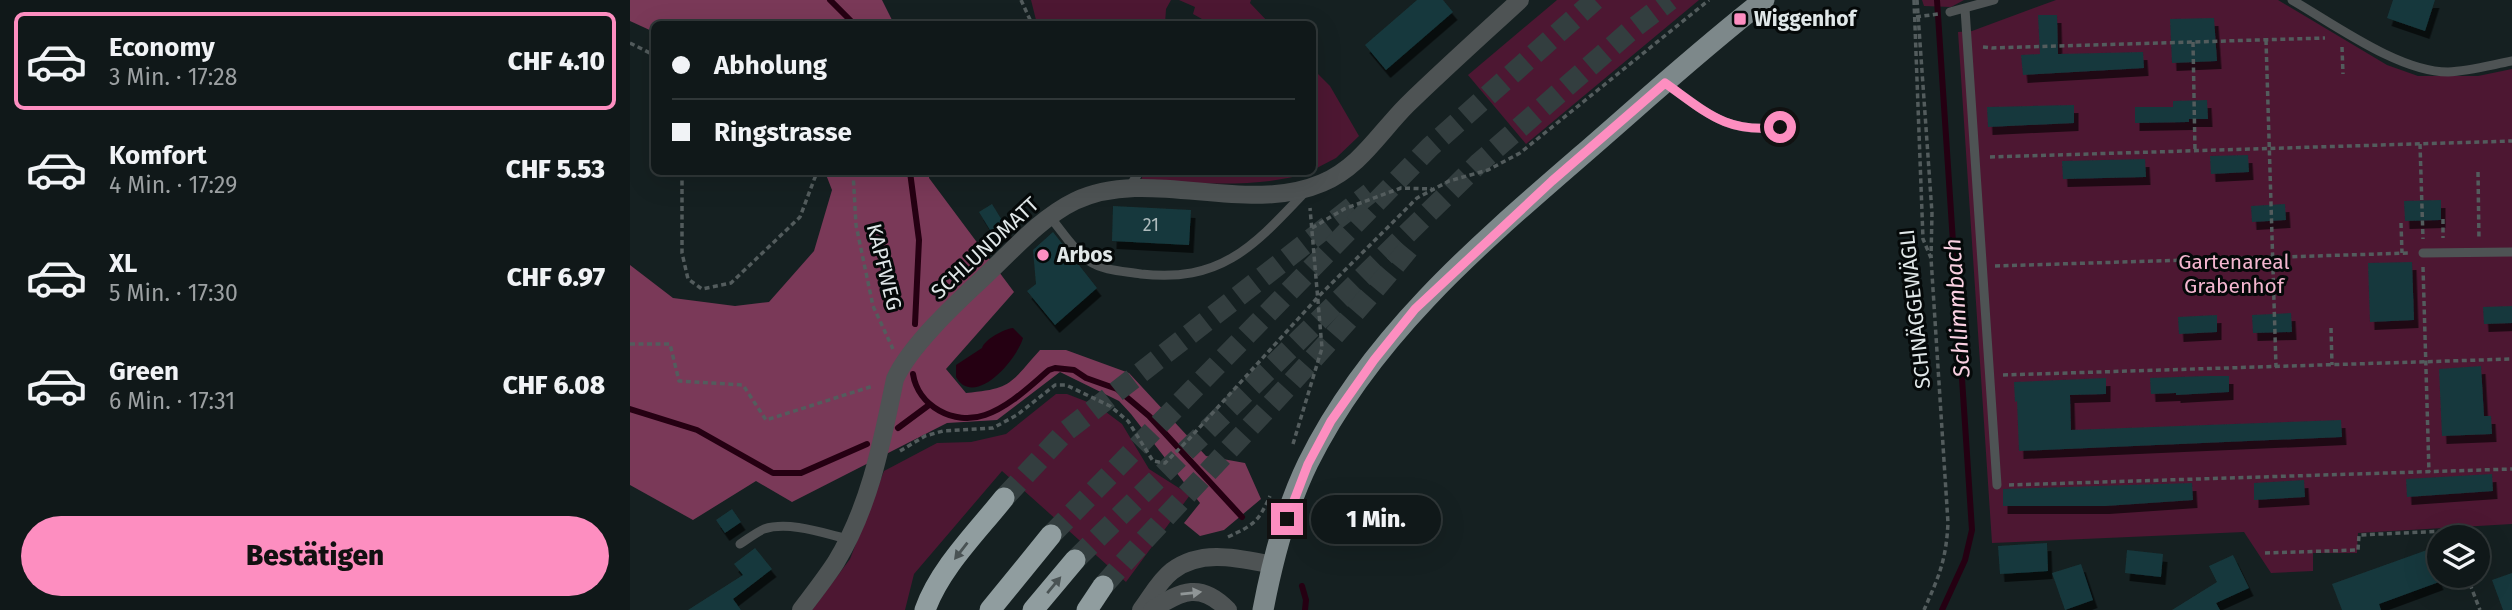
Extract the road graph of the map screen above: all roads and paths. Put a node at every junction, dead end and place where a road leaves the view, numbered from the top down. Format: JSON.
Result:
{"nodes":[{"id":1,"x":1021,"y":0,"type":"edge"},
{"id":2,"x":1520,"y":0,"type":"edge"},
{"id":3,"x":1710,"y":0,"type":"edge"},
{"id":4,"x":1764,"y":0,"type":"edge"},
{"id":5,"x":1915,"y":0,"type":"edge"},
{"id":6,"x":1993,"y":0,"type":"edge"},
{"id":7,"x":2292,"y":0,"type":"edge"},
{"id":8,"x":1965,"y":9,"type":"junction"},
{"id":9,"x":1950,"y":12,"type":"dead end"},
{"id":10,"x":1931,"y":16,"type":"dead end"},
{"id":11,"x":1916,"y":17,"type":"junction"},
{"id":12,"x":1031,"y":21,"type":"edge"},
{"id":13,"x":2331,"y":38,"type":"dead end"},
{"id":14,"x":2266,"y":40,"type":"junction"},
{"id":15,"x":2338,"y":41,"type":"dead end"},
{"id":16,"x":2193,"y":42,"type":"junction"},
{"id":17,"x":630,"y":43,"type":"edge"},
{"id":18,"x":1967,"y":44,"type":"junction"},
{"id":19,"x":651,"y":54,"type":"edge"},
{"id":20,"x":2512,"y":61,"type":"edge"},
{"id":21,"x":2343,"y":74,"type":"dead end"},
{"id":22,"x":1665,"y":83,"type":"junction"},
{"id":23,"x":1780,"y":127,"type":"dead end"},
{"id":24,"x":2512,"y":141,"type":"edge"},
{"id":25,"x":2420,"y":144,"type":"junction"},
{"id":26,"x":2269,"y":148,"type":"junction"},
{"id":27,"x":2195,"y":151,"type":"junction"},
{"id":28,"x":1974,"y":158,"type":"junction"},
{"id":29,"x":2478,"y":172,"type":"dead end"},
{"id":30,"x":682,"y":175,"type":"edge"},
{"id":31,"x":816,"y":175,"type":"edge"},
{"id":32,"x":853,"y":175,"type":"edge"},
{"id":33,"x":1137,"y":175,"type":"edge"},
{"id":34,"x":1129,"y":189,"type":"junction"},
{"id":35,"x":1308,"y":189,"type":"junction"},
{"id":36,"x":1434,"y":189,"type":"junction"},
{"id":37,"x":1050,"y":217,"type":"junction"},
{"id":38,"x":2401,"y":223,"type":"dead end"},
{"id":39,"x":1312,"y":228,"type":"junction"},
{"id":40,"x":2512,"y":252,"type":"edge"},
{"id":41,"x":2402,"y":253,"type":"junction"},
{"id":42,"x":2423,"y":253,"type":"junction"},
{"id":43,"x":2479,"y":253,"type":"junction"},
{"id":44,"x":1931,"y":258,"type":"junction"},
{"id":45,"x":2274,"y":258,"type":"junction"},
{"id":46,"x":1981,"y":266,"type":"junction"},
{"id":47,"x":1318,"y":297,"type":"junction"},
{"id":48,"x":2331,"y":328,"type":"dead end"},
{"id":49,"x":630,"y":344,"type":"edge"},
{"id":50,"x":2512,"y":359,"type":"edge"},
{"id":51,"x":2426,"y":362,"type":"junction"},
{"id":52,"x":2332,"y":365,"type":"junction"},
{"id":53,"x":2276,"y":367,"type":"junction"},
{"id":54,"x":898,"y":372,"type":"junction"},
{"id":55,"x":1988,"y":376,"type":"junction"},
{"id":56,"x":1290,"y":452,"type":"dead end"},
{"id":57,"x":877,"y":465,"type":"junction"},
{"id":58,"x":2512,"y":469,"type":"edge"},
{"id":59,"x":2429,"y":472,"type":"junction"},
{"id":60,"x":1997,"y":485,"type":"joint"},
{"id":61,"x":1271,"y":494,"type":"dead end"},
{"id":62,"x":1004,"y":498,"type":"tunnel mouth"},
{"id":63,"x":2427,"y":532,"type":"edge"},
{"id":64,"x":1051,"y":535,"type":"tunnel mouth"},
{"id":65,"x":1228,"y":537,"type":"dead end"},
{"id":66,"x":848,"y":539,"type":"junction"},
{"id":67,"x":740,"y":544,"type":"dead end"},
{"id":68,"x":2265,"y":553,"type":"dead end"},
{"id":69,"x":1076,"y":560,"type":"tunnel mouth"},
{"id":70,"x":1275,"y":563,"type":"junction"},
{"id":71,"x":1103,"y":586,"type":"tunnel mouth"},
{"id":72,"x":2471,"y":588,"type":"edge"},
{"id":73,"x":801,"y":610,"type":"edge"},
{"id":74,"x":925,"y":610,"type":"edge"},
{"id":75,"x":990,"y":610,"type":"edge"},
{"id":76,"x":1033,"y":610,"type":"edge"},
{"id":77,"x":1087,"y":610,"type":"edge"},
{"id":78,"x":1141,"y":610,"type":"edge"},
{"id":79,"x":1152,"y":610,"type":"edge"},
{"id":80,"x":1228,"y":610,"type":"edge"},
{"id":81,"x":1264,"y":610,"type":"edge"},
{"id":82,"x":1924,"y":610,"type":"edge"},
{"id":83,"x":2480,"y":610,"type":"edge"}],
"edges":[{"from":1,"to":12,"type":"path"},
{"from":2,"to":35,"type":"street","name":"SCHLUNDMATT"},
{"from":3,"to":36,"type":"path"},
{"from":4,"to":22,"type":"main road"},
{"from":5,"to":11,"type":"path","name":"SCHNÄGGEWÄGLI"},
{"from":5,"to":44,"type":"path","bridge":true},
{"from":6,"to":8,"type":"lane"},
{"from":7,"to":20,"type":"lane"},
{"from":8,"to":9,"type":"lane"},
{"from":8,"to":18,"type":"lane"},
{"from":10,"to":11,"type":"path"},
{"from":11,"to":44,"type":"path","name":"SCHNÄGGEWÄGLI"},
{"from":13,"to":14,"type":"path"},
{"from":14,"to":16,"type":"path"},
{"from":14,"to":26,"type":"path"},
{"from":15,"to":21,"type":"path"},
{"from":16,"to":18,"type":"path"},
{"from":16,"to":27,"type":"path"},
{"from":17,"to":19,"type":"path"},
{"from":18,"to":28,"type":"lane"},
{"from":22,"to":23,"type":"lane"},
{"from":22,"to":70,"type":"main road"},
{"from":24,"to":25,"type":"path"},
{"from":25,"to":26,"type":"path"},
{"from":25,"to":42,"type":"path"},
{"from":26,"to":27,"type":"path"},
{"from":26,"to":45,"type":"path"},
{"from":27,"to":28,"type":"path"},
{"from":28,"to":46,"type":"lane"},
{"from":29,"to":43,"type":"path"},
{"from":30,"to":31,"type":"path"},
{"from":32,"to":54,"type":"path","name":"KAPFWEG"},
{"from":33,"to":34,"type":"lane"},
{"from":34,"to":35,"type":"street","name":"SCHLUNDMATT"},
{"from":34,"to":37,"type":"street","name":"SCHLUNDMATT"},
{"from":35,"to":37,"type":"lane"},
{"from":35,"to":39,"type":"path"},
{"from":36,"to":39,"type":"path"},
{"from":36,"to":47,"type":"path"},
{"from":37,"to":54,"type":"street","name":"SCHLUNDMATT"},
{"from":38,"to":41,"type":"path"},
{"from":39,"to":47,"type":"path"},
{"from":40,"to":43,"type":"lane"},
{"from":41,"to":42,"type":"path"},
{"from":41,"to":45,"type":"path"},
{"from":42,"to":43,"type":"lane"},
{"from":42,"to":51,"type":"path"},
{"from":44,"to":82,"type":"path","name":"SCHNÄGGEWÄGLI"},
{"from":45,"to":46,"type":"path"},
{"from":45,"to":53,"type":"path"},
{"from":46,"to":55,"type":"lane"},
{"from":47,"to":56,"type":"path"},
{"from":47,"to":57,"type":"path"},
{"from":48,"to":52,"type":"path"},
{"from":49,"to":54,"type":"path"},
{"from":50,"to":51,"type":"path"},
{"from":51,"to":52,"type":"path"},
{"from":51,"to":59,"type":"path"},
{"from":52,"to":53,"type":"path"},
{"from":53,"to":55,"type":"path"},
{"from":54,"to":57,"type":"street","name":"SCHLUNDMATT"},
{"from":55,"to":60,"type":"lane"},
{"from":57,"to":66,"type":"street","name":"SCHLUNDMATT"},
{"from":58,"to":59,"type":"path"},
{"from":59,"to":60,"type":"path"},
{"from":61,"to":65,"type":"path"},
{"from":62,"to":74,"type":"highway","one_way":true},
{"from":63,"to":68,"type":"path"},
{"from":64,"to":75,"type":"highway"},
{"from":66,"to":67,"type":"lane"},
{"from":66,"to":73,"type":"street","name":"SCHLUNDMATT"},
{"from":76,"to":69,"type":"highway","one_way":true},
{"from":70,"to":78,"type":"street"},
{"from":70,"to":81,"type":"main road"},
{"from":71,"to":77,"type":"highway"},
{"from":72,"to":83,"type":"path"},
{"from":79,"to":80,"type":"street","one_way":true}]}
